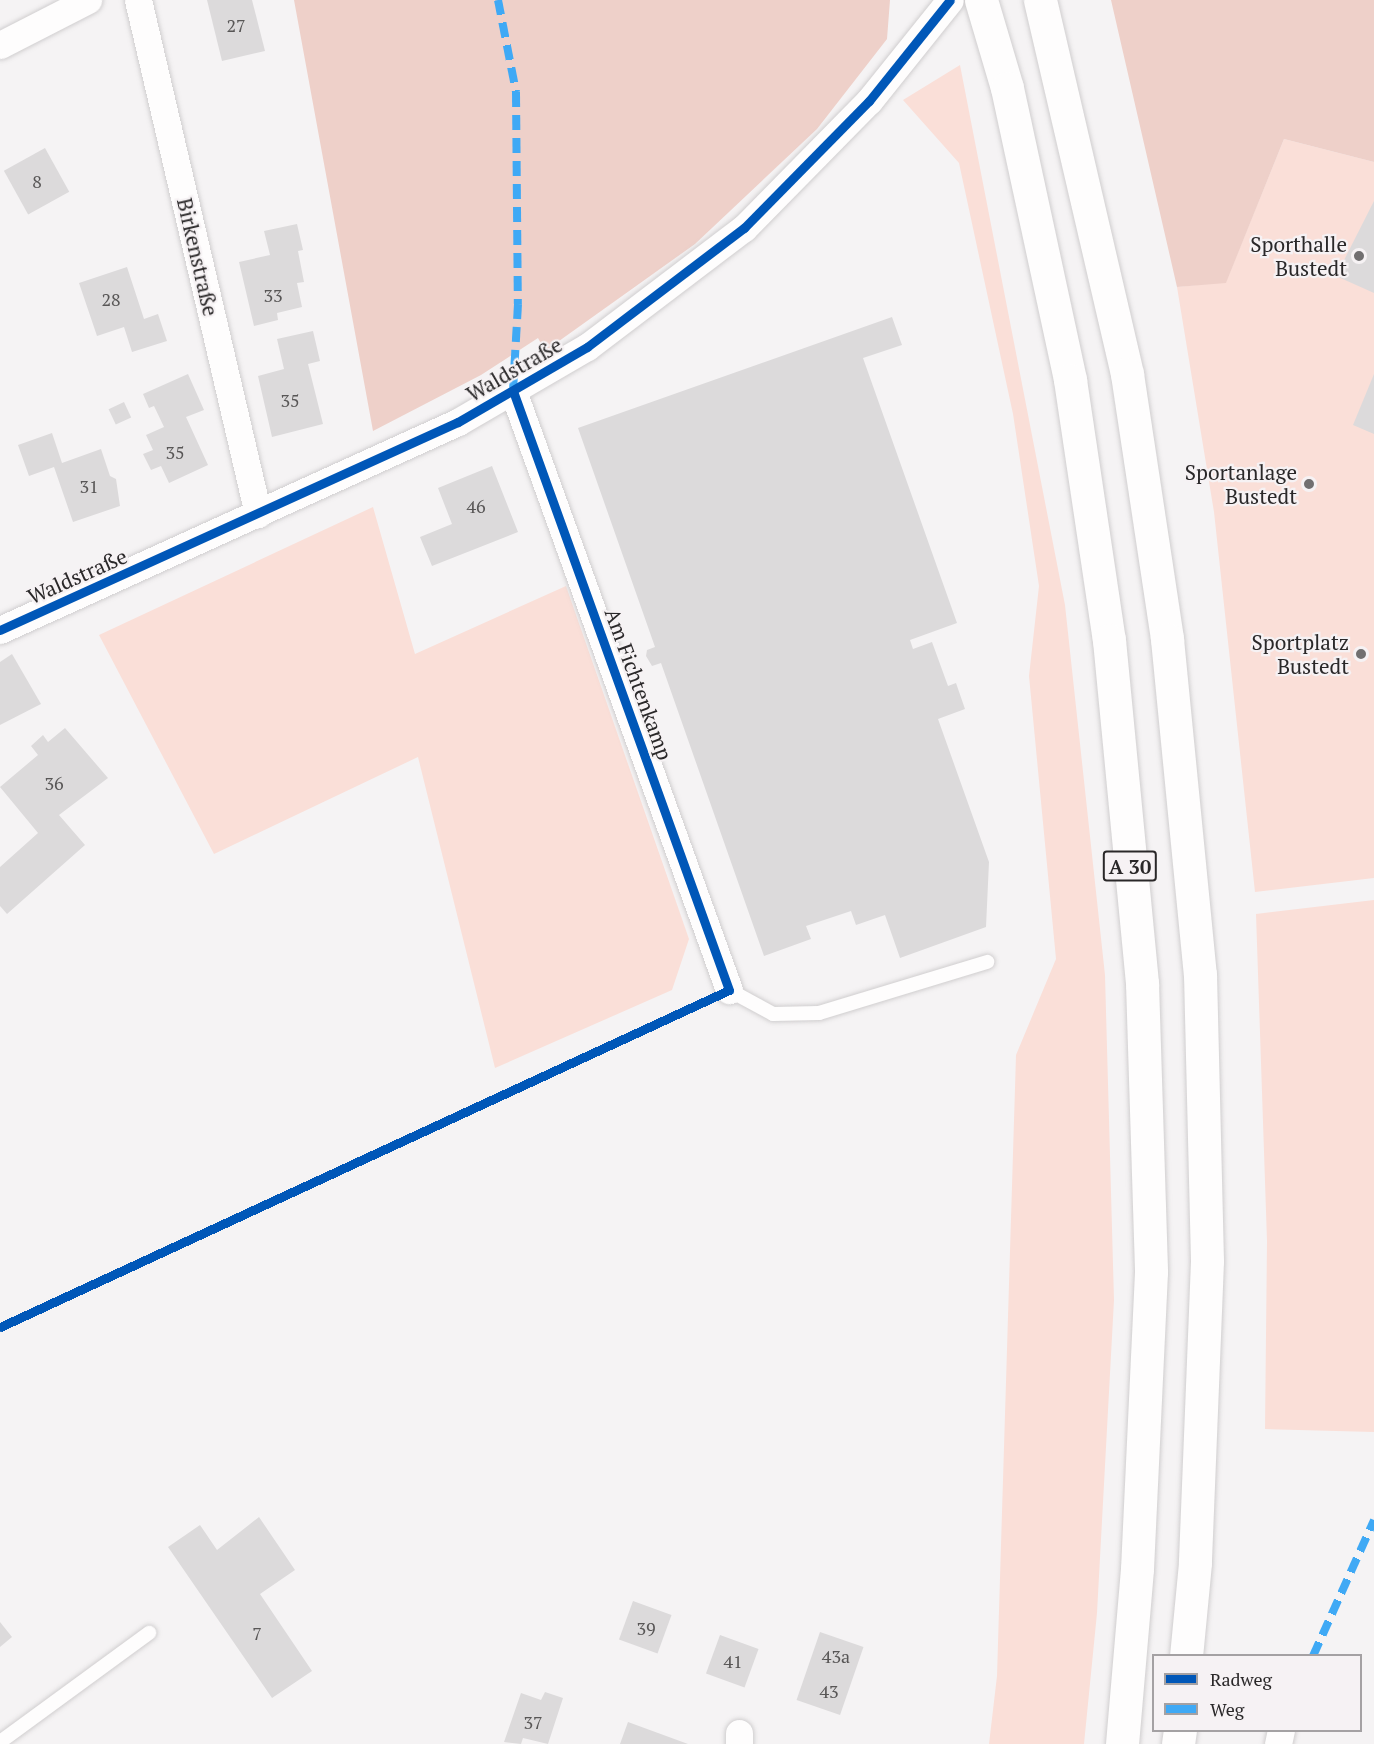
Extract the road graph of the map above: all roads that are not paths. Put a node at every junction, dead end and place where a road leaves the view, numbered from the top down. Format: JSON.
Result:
{"nodes":[{"id":1,"x":88,"y":0,"type":"edge"},
{"id":2,"x":138,"y":0,"type":"edge"},
{"id":3,"x":950,"y":0,"type":"edge"},
{"id":4,"x":981,"y":0,"type":"edge"},
{"id":5,"x":1040,"y":0,"type":"edge"},
{"id":6,"x":0,"y":45,"type":"edge"},
{"id":7,"x":513,"y":391,"type":"junction"},
{"id":8,"x":258,"y":514,"type":"junction"},
{"id":9,"x":0,"y":630,"type":"edge"},
{"id":10,"x":987,"y":962,"type":"dead end"},
{"id":11,"x":729,"y":990,"type":"joint"},
{"id":12,"x":149,"y":1633,"type":"dead end"},
{"id":13,"x":1186,"y":1654,"type":"edge"},
{"id":14,"x":0,"y":1742,"type":"edge"},
{"id":15,"x":1122,"y":1744,"type":"edge"}],
"edges":[{"from":1,"to":6,"type":"street"},
{"from":2,"to":8,"type":"street","name":"Birkenstraße"},
{"from":3,"to":7,"type":"street","name":"Waldstraße"},
{"from":4,"to":15,"type":"highway","number":"A 30"},
{"from":5,"to":13,"type":"highway","number":"A 30"},
{"from":7,"to":8,"type":"street","name":"Waldstraße"},
{"from":7,"to":11,"type":"street","name":"Am Fichtenkamp"},
{"from":8,"to":9,"type":"street","name":"Waldstraße"},
{"from":10,"to":11,"type":"lane"},
{"from":12,"to":14,"type":"lane"}]}
